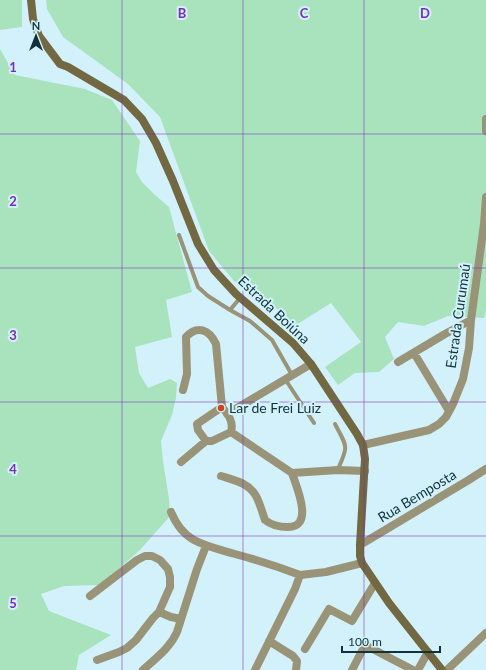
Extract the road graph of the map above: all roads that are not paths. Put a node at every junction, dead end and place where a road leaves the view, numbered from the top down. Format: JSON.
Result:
{"nodes":[{"id":1,"x":31,"y":0,"type":"edge"},
{"id":2,"x":486,"y":118,"type":"edge"},
{"id":3,"x":486,"y":131,"type":"edge"},
{"id":4,"x":486,"y":197,"type":"edge"},
{"id":5,"x":179,"y":235,"type":"dead end"},
{"id":6,"x":240,"y":298,"type":"junction"},
{"id":7,"x":230,"y":310,"type":"junction"},
{"id":8,"x":471,"y":320,"type":"junction"},
{"id":9,"x":414,"y":353,"type":"junction"},
{"id":10,"x":398,"y":362,"type":"dead end"},
{"id":11,"x":311,"y":364,"type":"junction"},
{"id":12,"x":289,"y":377,"type":"junction"},
{"id":13,"x":183,"y":390,"type":"dead end"},
{"id":14,"x":225,"y":410,"type":"junction"},
{"id":15,"x":449,"y":411,"type":"junction"},
{"id":16,"x":314,"y":423,"type":"dead end"},
{"id":17,"x":336,"y":424,"type":"dead end"},
{"id":18,"x":231,"y":432,"type":"junction"},
{"id":19,"x":206,"y":441,"type":"junction"},
{"id":20,"x":362,"y":445,"type":"junction"},
{"id":21,"x":181,"y":462,"type":"dead end"},
{"id":22,"x":486,"y":469,"type":"edge"},
{"id":23,"x":338,"y":470,"type":"junction"},
{"id":24,"x":365,"y":471,"type":"junction"},
{"id":25,"x":292,"y":472,"type":"junction"},
{"id":26,"x":221,"y":476,"type":"dead end"},
{"id":27,"x":171,"y":512,"type":"dead end"},
{"id":28,"x":360,"y":545,"type":"junction"},
{"id":29,"x":206,"y":546,"type":"junction"},
{"id":30,"x":362,"y":563,"type":"junction"},
{"id":31,"x":300,"y":575,"type":"junction"},
{"id":32,"x":375,"y":583,"type":"junction"},
{"id":33,"x":90,"y":596,"type":"dead end"},
{"id":34,"x":159,"y":612,"type":"junction"},
{"id":35,"x":181,"y":619,"type":"junction"},
{"id":36,"x":486,"y":632,"type":"edge"},
{"id":37,"x":269,"y":641,"type":"junction"},
{"id":38,"x":305,"y":649,"type":"dead end"},
{"id":39,"x":428,"y":652,"type":"junction"},
{"id":40,"x":97,"y":660,"type":"dead end"},
{"id":41,"x":143,"y":670,"type":"edge"},
{"id":42,"x":255,"y":670,"type":"edge"},
{"id":43,"x":296,"y":670,"type":"edge"},
{"id":44,"x":352,"y":670,"type":"edge"},
{"id":45,"x":413,"y":670,"type":"edge"},
{"id":46,"x":418,"y":670,"type":"edge"},
{"id":47,"x":442,"y":670,"type":"edge"},
{"id":48,"x":447,"y":670,"type":"edge"}],
"edges":[{"from":1,"to":6,"type":"street","name":"Estrada Boiúna"},
{"from":2,"to":3,"type":"street"},
{"from":4,"to":8,"type":"street","name":"Estrada Curumaú"},
{"from":5,"to":7,"type":"lane"},
{"from":6,"to":7,"type":"lane"},
{"from":6,"to":11,"type":"street","name":"Estrada Boiúna"},
{"from":7,"to":12,"type":"lane"},
{"from":8,"to":9,"type":"street"},
{"from":8,"to":15,"type":"street","name":"Estrada Curumaú"},
{"from":9,"to":10,"type":"street"},
{"from":9,"to":15,"type":"street"},
{"from":11,"to":12,"type":"street"},
{"from":11,"to":20,"type":"street","name":"Estrada Boiúna"},
{"from":12,"to":14,"type":"street"},
{"from":12,"to":16,"type":"lane"},
{"from":13,"to":14,"type":"street"},
{"from":14,"to":18,"type":"street"},
{"from":14,"to":19,"type":"street"},
{"from":15,"to":20,"type":"street","name":"Estrada Curumaú"},
{"from":17,"to":23,"type":"lane"},
{"from":18,"to":19,"type":"street"},
{"from":18,"to":25,"type":"street"},
{"from":19,"to":21,"type":"street"},
{"from":20,"to":24,"type":"street","name":"Estrada Boiúna"},
{"from":22,"to":28,"type":"street","name":"Rua Bemposta"},
{"from":23,"to":24,"type":"street"},
{"from":23,"to":25,"type":"street"},
{"from":24,"to":28,"type":"street","name":"Estrada Boiúna"},
{"from":25,"to":26,"type":"street"},
{"from":27,"to":29,"type":"street"},
{"from":28,"to":30,"type":"street","name":"Estrada Boiúna"},
{"from":29,"to":31,"type":"street"},
{"from":29,"to":35,"type":"street"},
{"from":30,"to":31,"type":"street"},
{"from":30,"to":32,"type":"street","name":"Estrada Boiúna"},
{"from":31,"to":37,"type":"street"},
{"from":32,"to":38,"type":"street"},
{"from":32,"to":39,"type":"street","name":"Estrada Boiúna"},
{"from":33,"to":34,"type":"street"},
{"from":34,"to":35,"type":"street"},
{"from":34,"to":40,"type":"street"},
{"from":35,"to":41,"type":"street"},
{"from":36,"to":48,"type":"street"},
{"from":37,"to":42,"type":"street"},
{"from":37,"to":43,"type":"street"},
{"from":39,"to":46,"type":"street"},
{"from":39,"to":47,"type":"street","name":"Estrada Boiúna"},
{"from":44,"to":45,"type":"street"}]}
